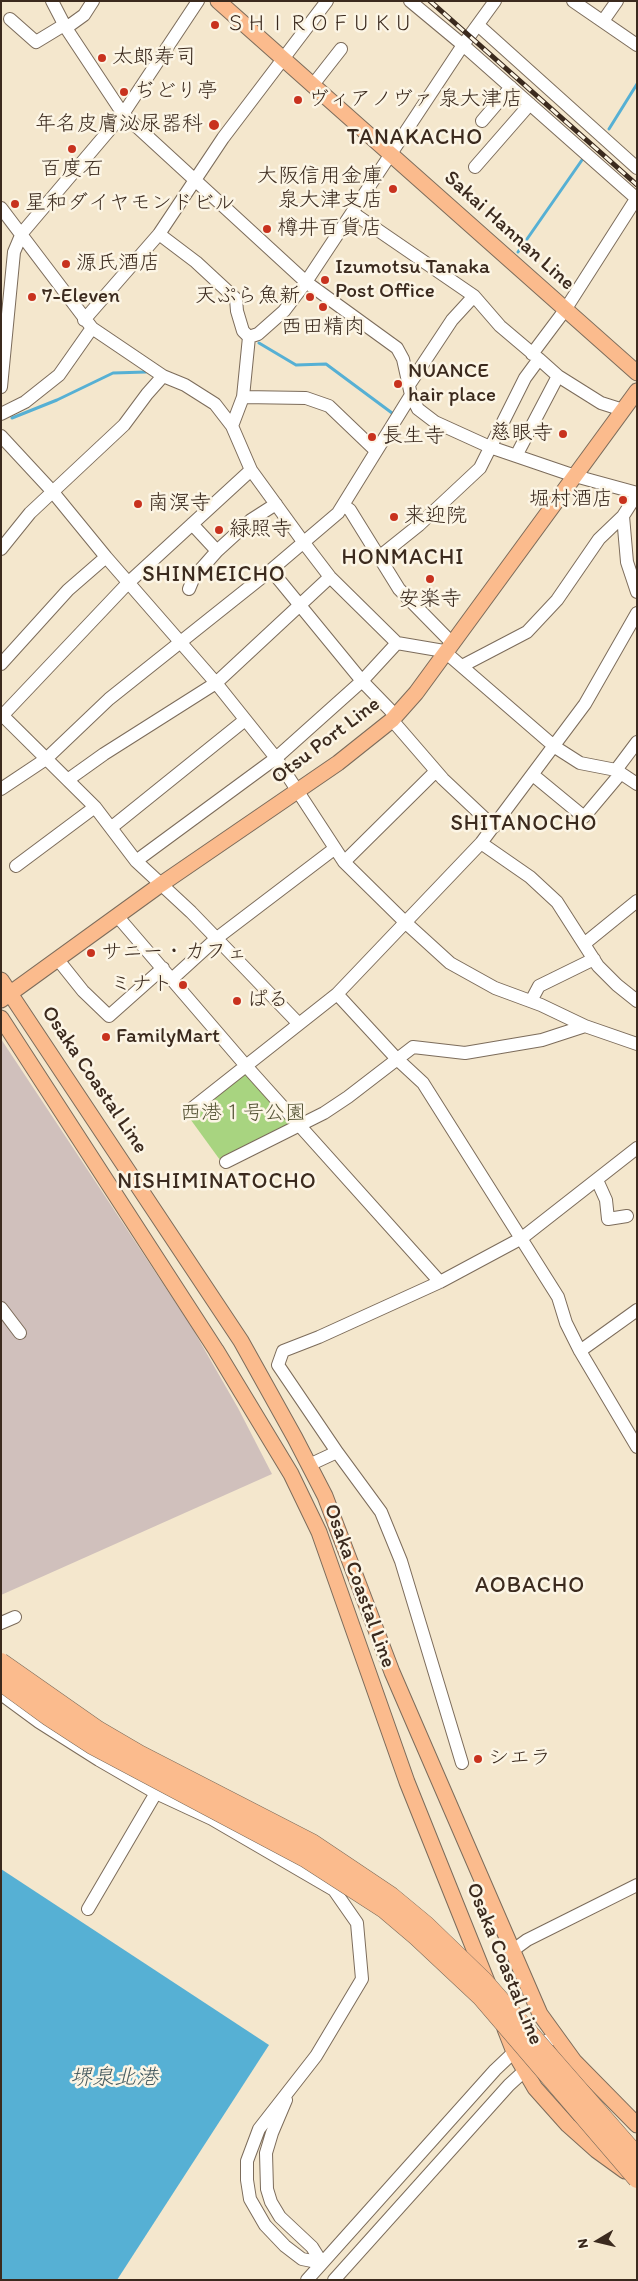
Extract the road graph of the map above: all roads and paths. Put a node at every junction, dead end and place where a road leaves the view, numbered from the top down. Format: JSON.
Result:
{"nodes":[{"id":1,"x":52,"y":1,"type":"edge"},
{"id":2,"x":93,"y":1,"type":"edge"},
{"id":3,"x":198,"y":1,"type":"edge"},
{"id":4,"x":218,"y":1,"type":"edge"},
{"id":5,"x":327,"y":1,"type":"edge"},
{"id":6,"x":410,"y":1,"type":"edge"},
{"id":7,"x":495,"y":1,"type":"edge"},
{"id":8,"x":573,"y":1,"type":"edge"},
{"id":9,"x":617,"y":1,"type":"edge"},
{"id":10,"x":6,"y":16,"type":"edge"},
{"id":11,"x":603,"y":21,"type":"junction"},
{"id":12,"x":478,"y":25,"type":"junction"},
{"id":13,"x":65,"y":26,"type":"junction"},
{"id":14,"x":463,"y":44,"type":"junction"},
{"id":15,"x":637,"y":45,"type":"edge"},
{"id":16,"x":342,"y":49,"type":"dead end"},
{"id":17,"x":283,"y":60,"type":"junction"},
{"id":18,"x":312,"y":86,"type":"junction"},
{"id":19,"x":511,"y":87,"type":"junction"},
{"id":20,"x":530,"y":104,"type":"junction"},
{"id":21,"x":124,"y":114,"type":"junction"},
{"id":22,"x":482,"y":121,"type":"dead end"},
{"id":23,"x":604,"y":138,"type":"junction"},
{"id":24,"x":390,"y":154,"type":"junction"},
{"id":25,"x":588,"y":156,"type":"junction"},
{"id":26,"x":475,"y":167,"type":"dead end"},
{"id":27,"x":637,"y":168,"type":"edge"},
{"id":28,"x":196,"y":181,"type":"junction"},
{"id":29,"x":637,"y":199,"type":"edge"},
{"id":30,"x":1,"y":208,"type":"edge"},
{"id":31,"x":353,"y":213,"type":"junction"},
{"id":32,"x":22,"y":234,"type":"junction"},
{"id":33,"x":159,"y":234,"type":"junction"},
{"id":34,"x":310,"y":284,"type":"junction"},
{"id":35,"x":474,"y":296,"type":"junction"},
{"id":36,"x":565,"y":310,"type":"junction"},
{"id":37,"x":88,"y":324,"type":"junction"},
{"id":38,"x":249,"y":337,"type":"junction"},
{"id":39,"x":536,"y":356,"type":"junction"},
{"id":40,"x":637,"y":373,"type":"edge"},
{"id":41,"x":162,"y":376,"type":"junction"},
{"id":42,"x":558,"y":376,"type":"junction"},
{"id":43,"x":1,"y":387,"type":"edge"},
{"id":44,"x":410,"y":390,"type":"junction"},
{"id":45,"x":637,"y":391,"type":"edge"},
{"id":46,"x":243,"y":397,"type":"junction"},
{"id":47,"x":623,"y":410,"type":"junction"},
{"id":48,"x":1,"y":414,"type":"edge"},
{"id":49,"x":232,"y":426,"type":"junction"},
{"id":50,"x":1,"y":436,"type":"edge"},
{"id":51,"x":490,"y":447,"type":"junction"},
{"id":52,"x":376,"y":452,"type":"junction"},
{"id":53,"x":516,"y":456,"type":"junction"},
{"id":54,"x":251,"y":470,"type":"junction"},
{"id":55,"x":575,"y":476,"type":"junction"},
{"id":56,"x":52,"y":491,"type":"junction"},
{"id":57,"x":637,"y":494,"type":"edge"},
{"id":58,"x":276,"y":504,"type":"junction"},
{"id":59,"x":343,"y":505,"type":"junction"},
{"id":60,"x":623,"y":516,"type":"junction"},
{"id":61,"x":192,"y":524,"type":"junction"},
{"id":62,"x":304,"y":543,"type":"junction"},
{"id":63,"x":1,"y":549,"type":"edge"},
{"id":64,"x":217,"y":551,"type":"junction"},
{"id":65,"x":106,"y":557,"type":"junction"},
{"id":66,"x":379,"y":557,"type":"junction"},
{"id":67,"x":271,"y":570,"type":"junction"},
{"id":68,"x":330,"y":578,"type":"junction"},
{"id":69,"x":128,"y":583,"type":"junction"},
{"id":70,"x":189,"y":589,"type":"dead end"},
{"id":71,"x":637,"y":592,"type":"edge"},
{"id":72,"x":300,"y":605,"type":"junction"},
{"id":73,"x":637,"y":613,"type":"edge"},
{"id":74,"x":180,"y":642,"type":"junction"},
{"id":75,"x":397,"y":643,"type":"junction"},
{"id":76,"x":448,"y":647,"type":"junction"},
{"id":77,"x":1,"y":664,"type":"edge"},
{"id":78,"x":462,"y":666,"type":"junction"},
{"id":79,"x":362,"y":681,"type":"junction"},
{"id":80,"x":216,"y":683,"type":"junction"},
{"id":81,"x":2,"y":715,"type":"edge"},
{"id":82,"x":394,"y":718,"type":"junction"},
{"id":83,"x":245,"y":720,"type":"junction"},
{"id":84,"x":637,"y":742,"type":"edge"},
{"id":85,"x":555,"y":747,"type":"junction"},
{"id":86,"x":276,"y":758,"type":"junction"},
{"id":87,"x":46,"y":760,"type":"junction"},
{"id":88,"x":436,"y":771,"type":"junction"},
{"id":89,"x":619,"y":771,"type":"junction"},
{"id":90,"x":533,"y":775,"type":"junction"},
{"id":91,"x":69,"y":780,"type":"junction"},
{"id":92,"x":637,"y":784,"type":"edge"},
{"id":93,"x":1,"y":789,"type":"edge"},
{"id":94,"x":298,"y":791,"type":"junction"},
{"id":95,"x":95,"y":807,"type":"junction"},
{"id":96,"x":494,"y":826,"type":"junction"},
{"id":97,"x":112,"y":827,"type":"junction"},
{"id":98,"x":480,"y":843,"type":"junction"},
{"id":99,"x":334,"y":850,"type":"junction"},
{"id":100,"x":136,"y":861,"type":"junction"},
{"id":101,"x":344,"y":862,"type":"junction"},
{"id":102,"x":16,"y":866,"type":"dead end"},
{"id":103,"x":160,"y":885,"type":"junction"},
{"id":104,"x":637,"y":901,"type":"edge"},
{"id":105,"x":118,"y":917,"type":"junction"},
{"id":106,"x":406,"y":923,"type":"junction"},
{"id":107,"x":217,"y":938,"type":"junction"},
{"id":108,"x":584,"y":944,"type":"junction"},
{"id":109,"x":594,"y":959,"type":"junction"},
{"id":110,"x":58,"y":961,"type":"junction"},
{"id":111,"x":163,"y":968,"type":"junction"},
{"id":112,"x":172,"y":979,"type":"junction"},
{"id":113,"x":1,"y":980,"type":"edge"},
{"id":114,"x":337,"y":994,"type":"junction"},
{"id":115,"x":6,"y":997,"type":"edge"},
{"id":116,"x":531,"y":1001,"type":"junction"},
{"id":117,"x":637,"y":1001,"type":"edge"},
{"id":118,"x":1,"y":1018,"type":"edge"},
{"id":119,"x":299,"y":1024,"type":"junction"},
{"id":120,"x":585,"y":1026,"type":"junction"},
{"id":121,"x":637,"y":1044,"type":"edge"},
{"id":122,"x":396,"y":1058,"type":"junction"},
{"id":123,"x":247,"y":1067,"type":"junction"},
{"id":124,"x":190,"y":1110,"type":"dead end"},
{"id":125,"x":298,"y":1125,"type":"junction"},
{"id":126,"x":637,"y":1148,"type":"edge"},
{"id":127,"x":226,"y":1162,"type":"dead end"},
{"id":128,"x":597,"y":1180,"type":"junction"},
{"id":129,"x":627,"y":1216,"type":"dead end"},
{"id":130,"x":522,"y":1238,"type":"junction"},
{"id":131,"x":440,"y":1282,"type":"junction"},
{"id":132,"x":1,"y":1308,"type":"edge"},
{"id":133,"x":637,"y":1310,"type":"edge"},
{"id":134,"x":20,"y":1334,"type":"dead end"},
{"id":135,"x":580,"y":1351,"type":"junction"},
{"id":136,"x":637,"y":1447,"type":"edge"},
{"id":137,"x":337,"y":1452,"type":"junction"},
{"id":138,"x":309,"y":1465,"type":"junction"},
{"id":139,"x":15,"y":1617,"type":"dead end"},
{"id":140,"x":1,"y":1623,"type":"edge"},
{"id":141,"x":1,"y":1652,"type":"edge"},
{"id":142,"x":1,"y":1662,"type":"edge"},
{"id":143,"x":1,"y":1682,"type":"edge"},
{"id":144,"x":1,"y":1694,"type":"edge"},
{"id":145,"x":462,"y":1763,"type":"dead end"},
{"id":146,"x":171,"y":1767,"type":"junction"},
{"id":147,"x":156,"y":1793,"type":"junction"},
{"id":148,"x":212,"y":1819,"type":"junction"},
{"id":149,"x":637,"y":1885,"type":"edge"},
{"id":150,"x":88,"y":1909,"type":"dead end"},
{"id":151,"x":512,"y":1951,"type":"junction"},
{"id":152,"x":555,"y":2038,"type":"junction"},
{"id":153,"x":514,"y":2052,"type":"junction"},
{"id":154,"x":525,"y":2071,"type":"junction"},
{"id":155,"x":292,"y":2089,"type":"junction"},
{"id":156,"x":637,"y":2125,"type":"edge"},
{"id":157,"x":637,"y":2156,"type":"edge"},
{"id":158,"x":637,"y":2179,"type":"edge"},
{"id":159,"x":322,"y":2263,"type":"junction"},
{"id":160,"x":308,"y":2280,"type":"edge"},
{"id":161,"x":334,"y":2280,"type":"edge"}],
"edges":[{"from":1,"to":13,"type":"street"},
{"from":2,"to":13,"type":"street"},
{"from":3,"to":21,"type":"street"},
{"from":4,"to":17,"type":"main road","name":"Sakai Hannan Line"},
{"from":5,"to":17,"type":"street"},
{"from":6,"to":14,"type":"street"},
{"from":7,"to":12,"type":"street"},
{"from":8,"to":11,"type":"street"},
{"from":9,"to":11,"type":"street"},
{"from":10,"to":13,"type":"street"},
{"from":11,"to":15,"type":"street"},
{"from":12,"to":14,"type":"street"},
{"from":12,"to":23,"type":"street"},
{"from":13,"to":21,"type":"street"},
{"from":14,"to":19,"type":"street"},
{"from":14,"to":24,"type":"street"},
{"from":16,"to":18,"type":"street"},
{"from":17,"to":18,"type":"main road","name":"Sakai Hannan Line"},
{"from":17,"to":28,"type":"street"},
{"from":18,"to":24,"type":"main road","name":"Sakai Hannan Line"},
{"from":19,"to":20,"type":"street"},
{"from":19,"to":22,"type":"street"},
{"from":20,"to":25,"type":"street"},
{"from":20,"to":26,"type":"street"},
{"from":21,"to":28,"type":"street"},
{"from":21,"to":32,"type":"street"},
{"from":23,"to":25,"type":"street"},
{"from":23,"to":27,"type":"street"},
{"from":24,"to":31,"type":"street"},
{"from":24,"to":36,"type":"main road","name":"Sakai Hannan Line"},
{"from":25,"to":29,"type":"street"},
{"from":28,"to":33,"type":"street"},
{"from":28,"to":34,"type":"street"},
{"from":29,"to":36,"type":"street"},
{"from":30,"to":32,"type":"street"},
{"from":31,"to":34,"type":"street"},
{"from":31,"to":35,"type":"street"},
{"from":32,"to":37,"type":"street"},
{"from":32,"to":43,"type":"street"},
{"from":33,"to":37,"type":"street"},
{"from":33,"to":38,"type":"street"},
{"from":34,"to":38,"type":"street"},
{"from":34,"to":44,"type":"street"},
{"from":35,"to":39,"type":"street"},
{"from":35,"to":44,"type":"street"},
{"from":36,"to":39,"type":"street"},
{"from":36,"to":40,"type":"main road","name":"Sakai Hannan Line"},
{"from":37,"to":41,"type":"street"},
{"from":37,"to":48,"type":"street"},
{"from":38,"to":46,"type":"street"},
{"from":39,"to":42,"type":"street"},
{"from":39,"to":51,"type":"street"},
{"from":41,"to":49,"type":"street"},
{"from":41,"to":56,"type":"street"},
{"from":42,"to":47,"type":"street"},
{"from":42,"to":53,"type":"street"},
{"from":44,"to":51,"type":"street"},
{"from":44,"to":52,"type":"street"},
{"from":45,"to":47,"type":"main road","name":"Otsu Port Line"},
{"from":46,"to":49,"type":"street"},
{"from":46,"to":52,"type":"street"},
{"from":47,"to":55,"type":"main road","name":"Otsu Port Line"},
{"from":49,"to":54,"type":"street"},
{"from":50,"to":56,"type":"street"},
{"from":51,"to":53,"type":"street"},
{"from":51,"to":66,"type":"street"},
{"from":52,"to":59,"type":"street"},
{"from":53,"to":55,"type":"street"},
{"from":54,"to":58,"type":"street"},
{"from":54,"to":61,"type":"street"},
{"from":55,"to":57,"type":"street"},
{"from":55,"to":76,"type":"main road","name":"Otsu Port Line"},
{"from":56,"to":63,"type":"street"},
{"from":56,"to":65,"type":"street"},
{"from":57,"to":60,"type":"street"},
{"from":58,"to":62,"type":"street"},
{"from":58,"to":64,"type":"street"},
{"from":59,"to":62,"type":"street"},
{"from":59,"to":66,"type":"street"},
{"from":60,"to":71,"type":"street"},
{"from":60,"to":78,"type":"street"},
{"from":61,"to":64,"type":"street"},
{"from":61,"to":69,"type":"street"},
{"from":62,"to":67,"type":"street"},
{"from":62,"to":68,"type":"street"},
{"from":64,"to":70,"type":"street"},
{"from":65,"to":69,"type":"street"},
{"from":65,"to":77,"type":"street"},
{"from":66,"to":76,"type":"street"},
{"from":67,"to":72,"type":"street"},
{"from":67,"to":74,"type":"street"},
{"from":68,"to":72,"type":"street"},
{"from":68,"to":75,"type":"street"},
{"from":69,"to":74,"type":"street"},
{"from":69,"to":81,"type":"street"},
{"from":72,"to":79,"type":"street"},
{"from":72,"to":80,"type":"street"},
{"from":73,"to":85,"type":"street"},
{"from":74,"to":80,"type":"street"},
{"from":74,"to":87,"type":"street"},
{"from":75,"to":76,"type":"street"},
{"from":75,"to":79,"type":"street"},
{"from":76,"to":78,"type":"street"},
{"from":76,"to":82,"type":"main road","name":"Otsu Port Line"},
{"from":78,"to":85,"type":"street"},
{"from":79,"to":82,"type":"street"},
{"from":79,"to":86,"type":"street"},
{"from":80,"to":83,"type":"street"},
{"from":80,"to":91,"type":"street"},
{"from":81,"to":87,"type":"street"},
{"from":82,"to":88,"type":"street"},
{"from":82,"to":94,"type":"main road","name":"Otsu Port Line"},
{"from":83,"to":86,"type":"street"},
{"from":83,"to":97,"type":"street"},
{"from":84,"to":89,"type":"street"},
{"from":85,"to":89,"type":"street"},
{"from":85,"to":90,"type":"street"},
{"from":86,"to":94,"type":"street"},
{"from":86,"to":100,"type":"street"},
{"from":87,"to":91,"type":"street"},
{"from":87,"to":93,"type":"street"},
{"from":88,"to":96,"type":"street"},
{"from":88,"to":101,"type":"street"},
{"from":89,"to":90,"type":"street"},
{"from":89,"to":92,"type":"street"},
{"from":90,"to":96,"type":"street"},
{"from":91,"to":95,"type":"street"},
{"from":94,"to":99,"type":"street"},
{"from":94,"to":103,"type":"main road","name":"Otsu Port Line"},
{"from":95,"to":97,"type":"street"},
{"from":95,"to":102,"type":"street"},
{"from":96,"to":98,"type":"street"},
{"from":97,"to":100,"type":"street"},
{"from":98,"to":106,"type":"street"},
{"from":98,"to":108,"type":"street"},
{"from":99,"to":101,"type":"street"},
{"from":99,"to":107,"type":"street"},
{"from":100,"to":103,"type":"street"},
{"from":101,"to":106,"type":"street"},
{"from":103,"to":105,"type":"main road","name":"Otsu Port Line"},
{"from":103,"to":107,"type":"street"},
{"from":104,"to":108,"type":"street"},
{"from":105,"to":110,"type":"main road","name":"Otsu Port Line"},
{"from":105,"to":111,"type":"street"},
{"from":106,"to":114,"type":"street"},
{"from":106,"to":116,"type":"street"},
{"from":107,"to":112,"type":"street"},
{"from":107,"to":119,"type":"street"},
{"from":108,"to":109,"type":"street"},
{"from":109,"to":116,"type":"street"},
{"from":109,"to":117,"type":"street"},
{"from":110,"to":111,"type":"street"},
{"from":110,"to":115,"type":"main road","name":"Otsu Port Line"},
{"from":111,"to":112,"type":"street"},
{"from":112,"to":123,"type":"street"},
{"from":113,"to":115,"type":"main road","name":"Osaka Coastal Line"},
{"from":114,"to":119,"type":"street"},
{"from":114,"to":122,"type":"street"},
{"from":115,"to":138,"type":"main road","name":"Osaka Coastal Line"},
{"from":116,"to":120,"type":"street"},
{"from":118,"to":153,"type":"main road","name":"Osaka Coastal Line"},
{"from":119,"to":123,"type":"street"},
{"from":120,"to":121,"type":"street"},
{"from":120,"to":122,"type":"street"},
{"from":122,"to":125,"type":"street"},
{"from":122,"to":130,"type":"street"},
{"from":123,"to":124,"type":"street"},
{"from":123,"to":125,"type":"street"},
{"from":125,"to":127,"type":"street"},
{"from":125,"to":131,"type":"street"},
{"from":126,"to":128,"type":"street"},
{"from":128,"to":129,"type":"street"},
{"from":128,"to":130,"type":"street"},
{"from":130,"to":131,"type":"street"},
{"from":130,"to":135,"type":"street"},
{"from":131,"to":137,"type":"street"},
{"from":132,"to":134,"type":"street"},
{"from":133,"to":135,"type":"street"},
{"from":135,"to":136,"type":"street"},
{"from":137,"to":138,"type":"street"},
{"from":137,"to":145,"type":"street"},
{"from":138,"to":151,"type":"main road","name":"Osaka Coastal Line"},
{"from":139,"to":140,"type":"street"},
{"from":141,"to":146,"type":"street"},
{"from":142,"to":157,"type":"highway","bridge":true},
{"from":143,"to":158,"type":"highway","bridge":true},
{"from":144,"to":147,"type":"street"},
{"from":146,"to":147,"type":"street"},
{"from":146,"to":148,"type":"street"},
{"from":147,"to":148,"type":"street"},
{"from":147,"to":150,"type":"street"},
{"from":148,"to":155,"type":"street"},
{"from":149,"to":151,"type":"street"},
{"from":151,"to":152,"type":"main road","name":"Osaka Coastal Line"},
{"from":152,"to":153,"type":"street"},
{"from":152,"to":154,"type":"street"},
{"from":152,"to":156,"type":"main road","name":"Osaka Coastal Line"},
{"from":153,"to":154,"type":"main road","name":"Osaka Coastal Line"},
{"from":153,"to":159,"type":"street"},
{"from":154,"to":158,"type":"main road","name":"Osaka Coastal Line"},
{"from":154,"to":161,"type":"street"},
{"from":155,"to":159,"type":"street"},
{"from":155,"to":159,"type":"street"},
{"from":159,"to":160,"type":"street"}]}
